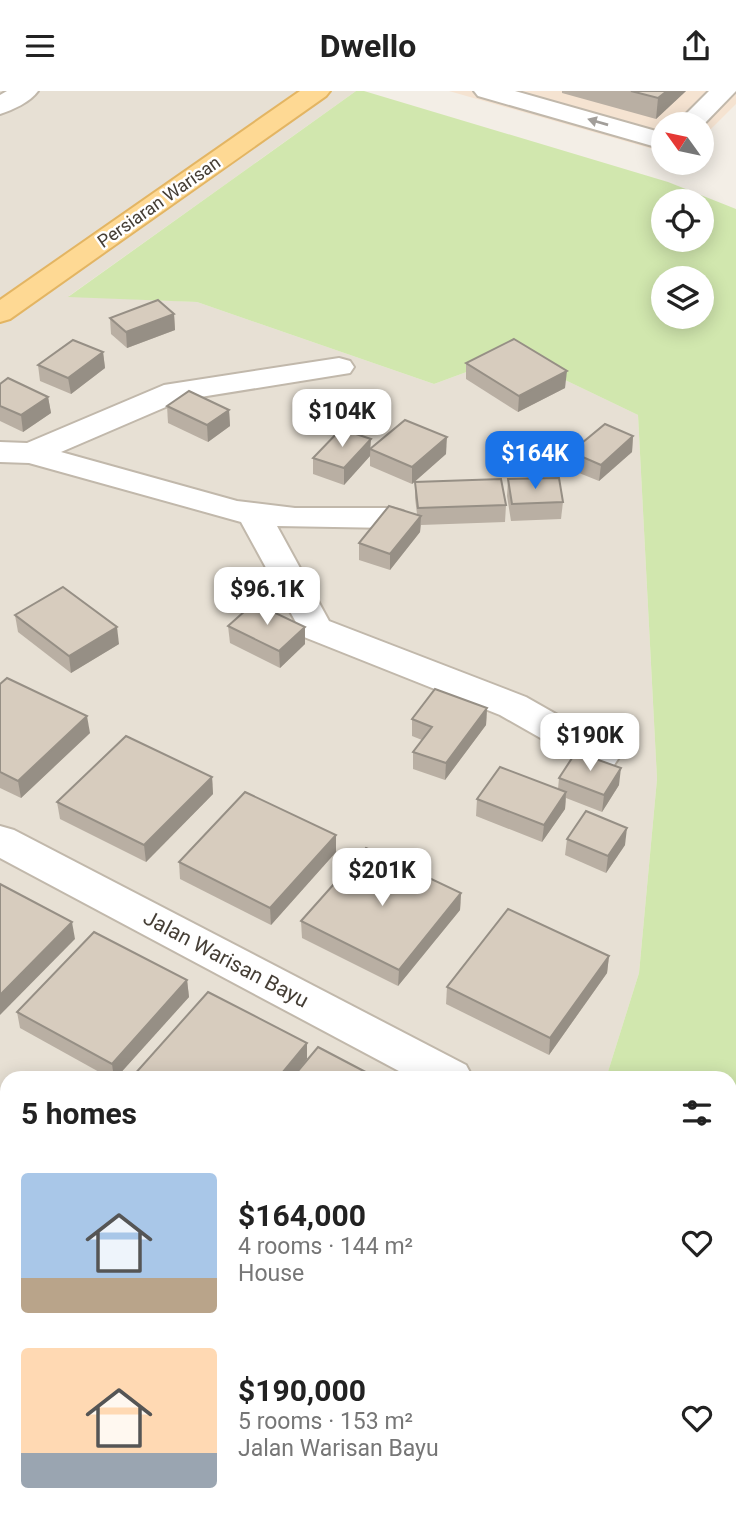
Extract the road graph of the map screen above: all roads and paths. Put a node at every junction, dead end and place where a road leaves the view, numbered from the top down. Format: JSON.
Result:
{"nodes":[{"id":1,"x":24,"y":91,"type":"edge"},
{"id":2,"x":317,"y":91,"type":"edge"},
{"id":3,"x":723,"y":91,"type":"edge"},
{"id":4,"x":494,"y":92,"type":"edge"},
{"id":5,"x":0,"y":106,"type":"edge"},
{"id":6,"x":701,"y":112,"type":"edge"},
{"id":7,"x":651,"y":138,"type":"edge"},
{"id":8,"x":0,"y":313,"type":"edge"},
{"id":9,"x":338,"y":367,"type":"dead end"},
{"id":10,"x":16,"y":453,"type":"edge"},
{"id":11,"x":253,"y":513,"type":"junction"},
{"id":12,"x":391,"y":518,"type":"edge"},
{"id":13,"x":601,"y":756,"type":"dead end"},
{"id":14,"x":0,"y":840,"type":"edge"},
{"id":15,"x":438,"y":1071,"type":"edge"}],
"edges":[{"from":1,"to":5,"type":"street"},
{"from":2,"to":8,"type":"main road","name":"Persiaran Warisan"},
{"from":3,"to":6,"type":"street"},
{"from":7,"to":4,"type":"street","one_way":true},
{"from":9,"to":10,"type":"street"},
{"from":10,"to":11,"type":"street"},
{"from":11,"to":12,"type":"street"},
{"from":11,"to":13,"type":"street"},
{"from":14,"to":15,"type":"street","name":"Jalan Warisan Bayu"}]}
